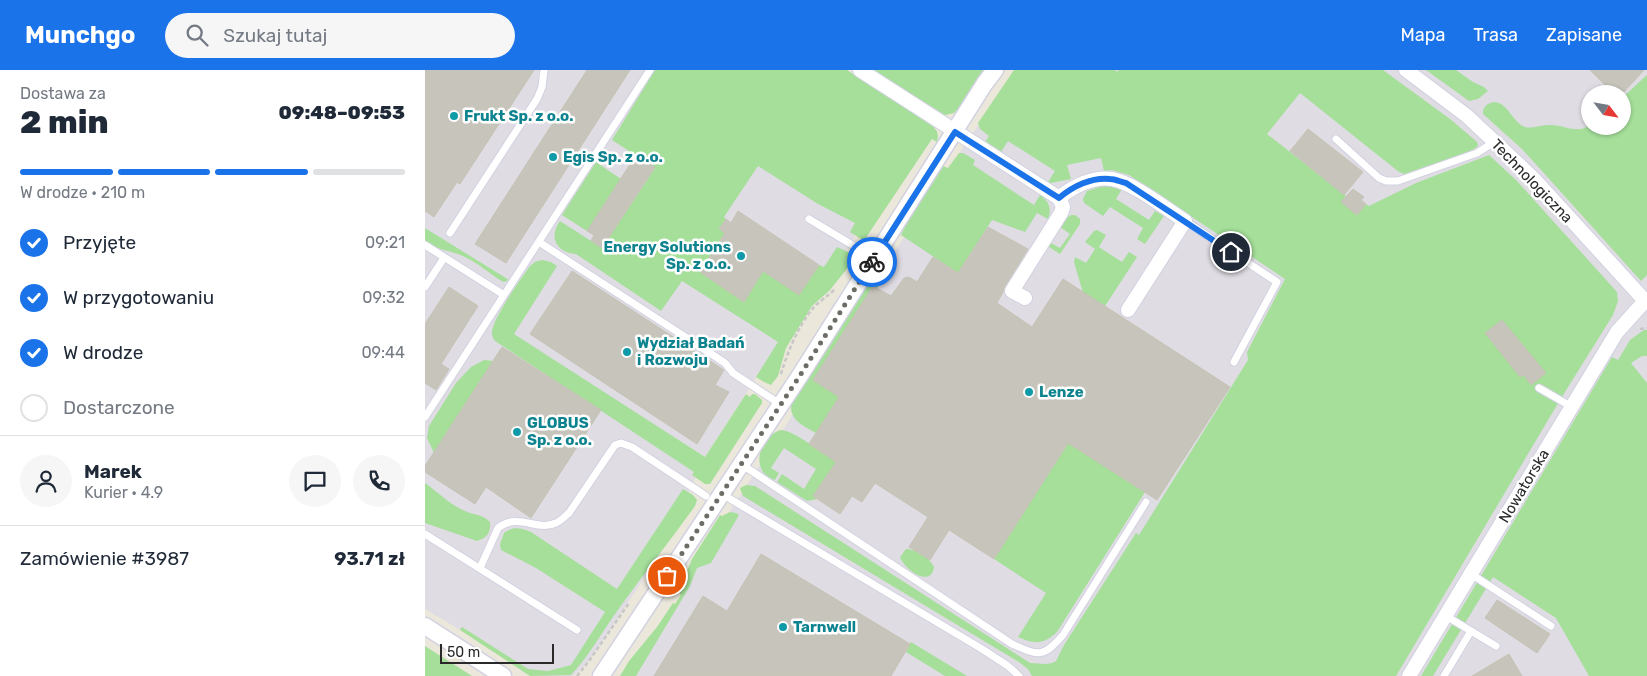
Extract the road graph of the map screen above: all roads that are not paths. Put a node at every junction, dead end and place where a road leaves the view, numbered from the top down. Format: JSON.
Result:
{"nodes":[{"id":1,"x":544,"y":70,"type":"edge"},
{"id":2,"x":650,"y":70,"type":"edge"},
{"id":3,"x":860,"y":70,"type":"edge"},
{"id":4,"x":995,"y":70,"type":"edge"},
{"id":5,"x":1406,"y":70,"type":"edge"},
{"id":6,"x":955,"y":132,"type":"junction"},
{"id":7,"x":1336,"y":139,"type":"dead end"},
{"id":8,"x":1494,"y":142,"type":"junction"},
{"id":9,"x":1059,"y":198,"type":"junction"},
{"id":10,"x":809,"y":218,"type":"dead end"},
{"id":11,"x":1185,"y":221,"type":"junction"},
{"id":12,"x":450,"y":233,"type":"dead end"},
{"id":13,"x":539,"y":242,"type":"junction"},
{"id":14,"x":425,"y":246,"type":"edge"},
{"id":15,"x":444,"y":258,"type":"junction"},
{"id":16,"x":874,"y":258,"type":"junction"},
{"id":17,"x":425,"y":287,"type":"edge"},
{"id":18,"x":504,"y":295,"type":"junction"},
{"id":19,"x":1025,"y":298,"type":"dead end"},
{"id":20,"x":1646,"y":302,"type":"edge"},
{"id":21,"x":1128,"y":310,"type":"dead end"},
{"id":22,"x":1234,"y":362,"type":"dead end"},
{"id":23,"x":1539,"y":388,"type":"dead end"},
{"id":24,"x":780,"y":405,"type":"junction"},
{"id":25,"x":1572,"y":407,"type":"junction"},
{"id":26,"x":425,"y":416,"type":"edge"},
{"id":27,"x":741,"y":464,"type":"junction"},
{"id":28,"x":713,"y":495,"type":"junction"},
{"id":29,"x":1147,"y":502,"type":"dead end"},
{"id":30,"x":425,"y":534,"type":"edge"},
{"id":31,"x":480,"y":568,"type":"junction"},
{"id":32,"x":1471,"y":574,"type":"junction"},
{"id":33,"x":1446,"y":616,"type":"junction"},
{"id":34,"x":425,"y":626,"type":"edge"},
{"id":35,"x":1551,"y":626,"type":"dead end"},
{"id":36,"x":577,"y":630,"type":"dead end"},
{"id":37,"x":1471,"y":631,"type":"junction"},
{"id":38,"x":1496,"y":646,"type":"dead end"},
{"id":39,"x":503,"y":676,"type":"edge"},
{"id":40,"x":601,"y":676,"type":"edge"},
{"id":41,"x":1019,"y":676,"type":"edge"},
{"id":42,"x":1409,"y":676,"type":"edge"},
{"id":43,"x":1444,"y":676,"type":"edge"}],
"edges":[{"from":1,"to":12,"type":"lane"},
{"from":2,"to":13,"type":"lane"},
{"from":3,"to":6,"type":"street"},
{"from":4,"to":6,"type":"street"},
{"from":5,"to":8,"type":"street","name":"Technologiczna"},
{"from":6,"to":9,"type":"street"},
{"from":6,"to":16,"type":"street"},
{"from":7,"to":8,"type":"lane"},
{"from":8,"to":20,"type":"street","name":"Technologiczna"},
{"from":9,"to":11,"type":"street"},
{"from":9,"to":19,"type":"street"},
{"from":10,"to":16,"type":"lane"},
{"from":11,"to":21,"type":"street"},
{"from":11,"to":22,"type":"lane"},
{"from":13,"to":18,"type":"lane"},
{"from":13,"to":24,"type":"lane"},
{"from":14,"to":15,"type":"lane"},
{"from":15,"to":17,"type":"lane"},
{"from":15,"to":18,"type":"lane"},
{"from":16,"to":24,"type":"street"},
{"from":18,"to":26,"type":"lane"},
{"from":20,"to":25,"type":"street","name":"Nowatorska"},
{"from":23,"to":25,"type":"lane"},
{"from":24,"to":27,"type":"street"},
{"from":25,"to":32,"type":"street","name":"Nowatorska"},
{"from":27,"to":28,"type":"street"},
{"from":27,"to":29,"type":"lane"},
{"from":28,"to":31,"type":"lane"},
{"from":28,"to":40,"type":"street"},
{"from":28,"to":41,"type":"lane"},
{"from":30,"to":31,"type":"lane"},
{"from":31,"to":36,"type":"lane"},
{"from":32,"to":33,"type":"street","name":"Nowatorska"},
{"from":32,"to":35,"type":"lane"},
{"from":33,"to":37,"type":"lane"},
{"from":33,"to":42,"type":"street","name":"Nowatorska"},
{"from":34,"to":39,"type":"street"},
{"from":37,"to":38,"type":"lane"},
{"from":37,"to":43,"type":"lane"}]}
